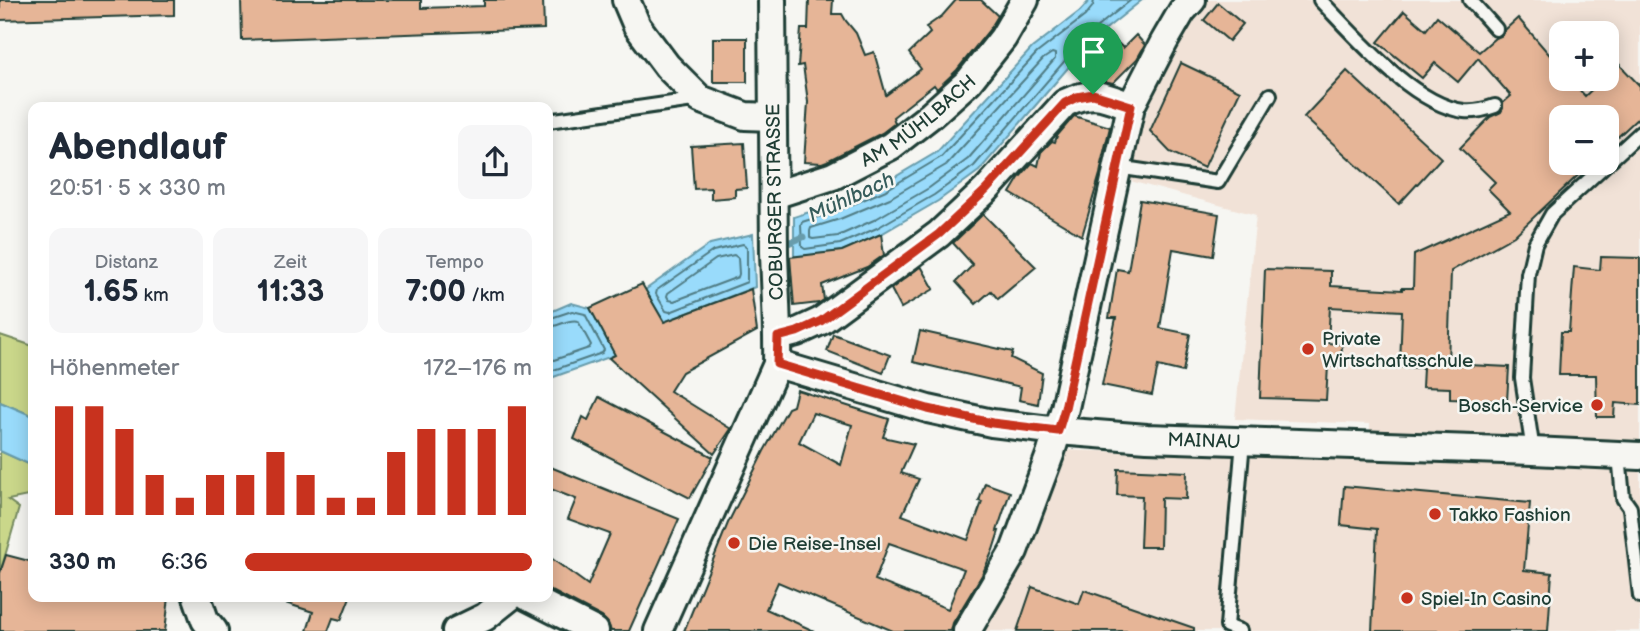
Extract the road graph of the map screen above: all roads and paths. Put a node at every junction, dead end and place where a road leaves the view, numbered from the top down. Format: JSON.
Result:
{"nodes":[{"id":1,"x":626,"y":0,"type":"edge"},
{"id":2,"x":772,"y":0,"type":"edge"},
{"id":3,"x":1025,"y":0,"type":"edge"},
{"id":4,"x":1192,"y":0,"type":"edge"},
{"id":5,"x":1320,"y":0,"type":"edge"},
{"id":6,"x":1470,"y":0,"type":"edge"},
{"id":7,"x":1496,"y":29,"type":"dead end"},
{"id":8,"x":1270,"y":95,"type":"dead end"},
{"id":9,"x":700,"y":99,"type":"junction"},
{"id":10,"x":1131,"y":106,"type":"junction"},
{"id":11,"x":1495,"y":106,"type":"dead end"},
{"id":12,"x":772,"y":117,"type":"junction"},
{"id":13,"x":553,"y":120,"type":"edge"},
{"id":14,"x":1640,"y":133,"type":"edge"},
{"id":15,"x":1117,"y":167,"type":"junction"},
{"id":16,"x":774,"y":203,"type":"junction"},
{"id":17,"x":778,"y":337,"type":"junction"},
{"id":18,"x":777,"y":364,"type":"junction"},
{"id":19,"x":1058,"y":431,"type":"junction"},
{"id":20,"x":1242,"y":441,"type":"junction"},
{"id":21,"x":1533,"y":451,"type":"junction"},
{"id":22,"x":1630,"y":455,"type":"edge"},
{"id":23,"x":1635,"y":508,"type":"edge"},
{"id":24,"x":1640,"y":596,"type":"edge"},
{"id":25,"x":199,"y":602,"type":"edge"},
{"id":26,"x":504,"y":602,"type":"edge"},
{"id":27,"x":538,"y":602,"type":"edge"},
{"id":28,"x":214,"y":631,"type":"edge"},
{"id":29,"x":456,"y":631,"type":"edge"},
{"id":30,"x":596,"y":631,"type":"edge"},
{"id":31,"x":658,"y":631,"type":"edge"},
{"id":32,"x":967,"y":631,"type":"edge"},
{"id":33,"x":1240,"y":631,"type":"edge"}],
"edges":[{"from":1,"to":9,"type":"street"},
{"from":2,"to":12,"type":"street","name":"COBURGER STRASSE"},
{"from":3,"to":16,"type":"street","name":"AM MÜHLBACH"},
{"from":4,"to":10,"type":"street"},
{"from":5,"to":11,"type":"lane"},
{"from":6,"to":7,"type":"lane"},
{"from":8,"to":15,"type":"lane"},
{"from":9,"to":12,"type":"street"},
{"from":9,"to":13,"type":"lane"},
{"from":10,"to":15,"type":"street"},
{"from":10,"to":17,"type":"street"},
{"from":12,"to":16,"type":"street","name":"COBURGER STRASSE"},
{"from":14,"to":21,"type":"lane"},
{"from":15,"to":19,"type":"street"},
{"from":16,"to":17,"type":"street","name":"COBURGER STRASSE"},
{"from":17,"to":18,"type":"street","name":"COBURGER STRASSE"},
{"from":18,"to":19,"type":"street","name":"MAINAU"},
{"from":18,"to":31,"type":"street","name":"COBURGER STRASSE"},
{"from":19,"to":20,"type":"street","name":"MAINAU"},
{"from":19,"to":32,"type":"street"},
{"from":20,"to":21,"type":"street","name":"MAINAU"},
{"from":20,"to":33,"type":"lane"},
{"from":21,"to":22,"type":"street","name":"MAINAU"},
{"from":22,"to":23,"type":"lane"},
{"from":23,"to":24,"type":"lane"},
{"from":25,"to":28,"type":"street"},
{"from":26,"to":29,"type":"street"},
{"from":27,"to":30,"type":"street"}]}
